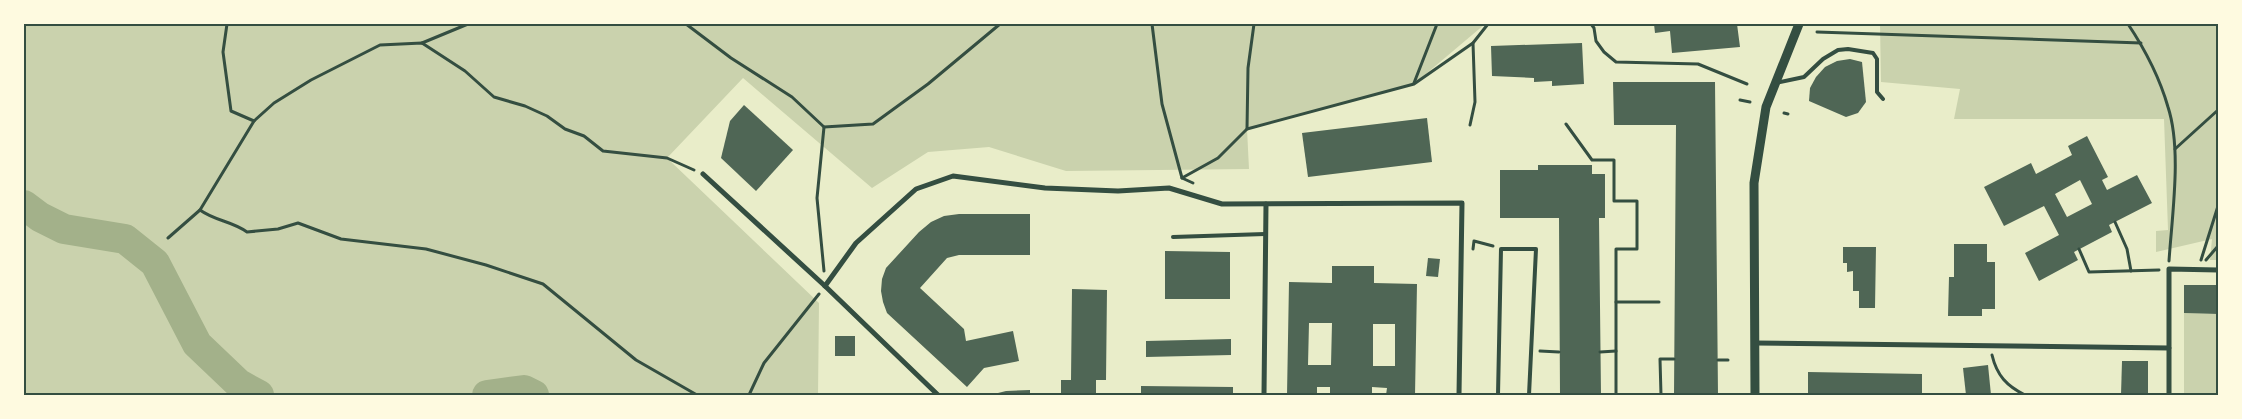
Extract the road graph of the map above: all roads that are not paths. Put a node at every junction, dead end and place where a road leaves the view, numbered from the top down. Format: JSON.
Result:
{"nodes":[{"id":1,"x":1799,"y":24,"type":"edge"},
{"id":2,"x":1774,"y":83,"type":"junction"},
{"id":3,"x":1883,"y":99,"type":"dead end"},
{"id":4,"x":703,"y":174,"type":"road end"},
{"id":5,"x":1266,"y":204,"type":"junction"},
{"id":6,"x":1265,"y":234,"type":"junction"},
{"id":7,"x":1173,"y":237,"type":"dead end"},
{"id":8,"x":2218,"y":270,"type":"edge"},
{"id":9,"x":825,"y":286,"type":"junction"},
{"id":10,"x":1755,"y":343,"type":"junction"},
{"id":11,"x":2169,"y":348,"type":"junction"},
{"id":12,"x":938,"y":395,"type":"edge"},
{"id":13,"x":1264,"y":395,"type":"edge"},
{"id":14,"x":1459,"y":395,"type":"edge"},
{"id":15,"x":1498,"y":395,"type":"edge"},
{"id":16,"x":1529,"y":395,"type":"edge"},
{"id":17,"x":1755,"y":395,"type":"edge"},
{"id":18,"x":2170,"y":395,"type":"edge"}],
"edges":[{"from":1,"to":2,"type":"street"},
{"from":2,"to":3,"type":"lane"},
{"from":2,"to":10,"type":"street"},
{"from":4,"to":9,"type":"street"},
{"from":5,"to":6,"type":"street"},
{"from":5,"to":9,"type":"street"},
{"from":5,"to":14,"type":"street"},
{"from":6,"to":7,"type":"lane"},
{"from":6,"to":13,"type":"street"},
{"from":8,"to":11,"type":"street"},
{"from":9,"to":12,"type":"street"},
{"from":10,"to":11,"type":"street"},
{"from":10,"to":17,"type":"street"},
{"from":11,"to":18,"type":"street"},
{"from":15,"to":16,"type":"lane"}]}
